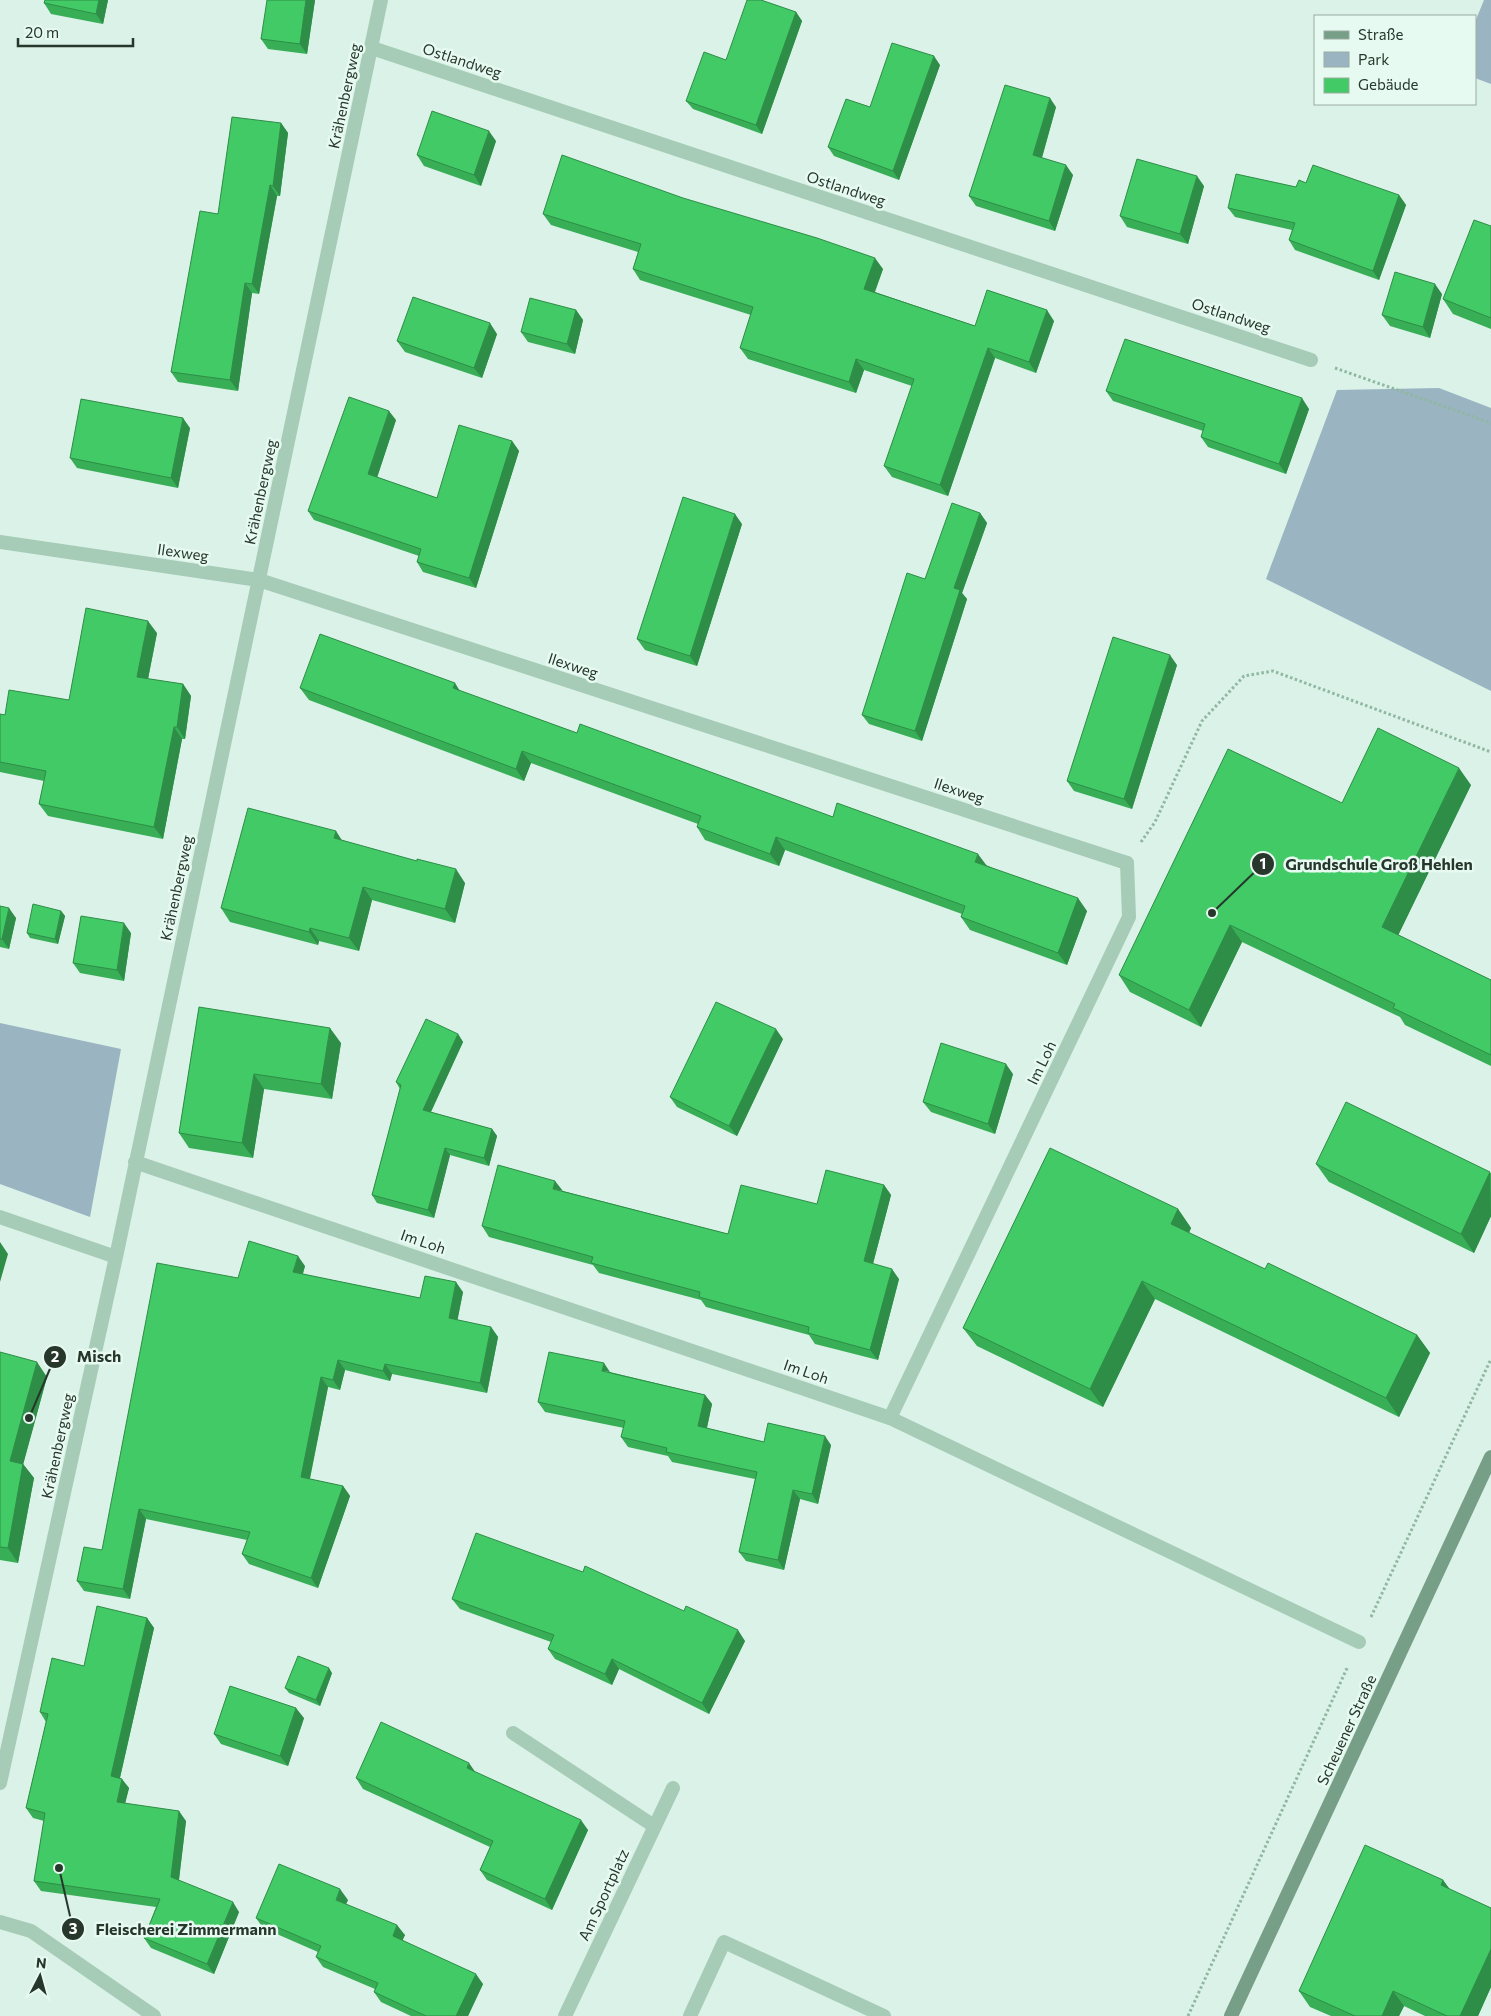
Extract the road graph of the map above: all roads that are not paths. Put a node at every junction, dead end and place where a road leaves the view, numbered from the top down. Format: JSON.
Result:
{"nodes":[{"id":1,"x":382,"y":0,"type":"edge"},
{"id":2,"x":372,"y":48,"type":"junction"},
{"id":3,"x":1311,"y":360,"type":"road end"},
{"id":4,"x":0,"y":542,"type":"edge"},
{"id":5,"x":259,"y":580,"type":"junction"},
{"id":6,"x":1127,"y":863,"type":"joint"},
{"id":7,"x":135,"y":1162,"type":"junction"},
{"id":8,"x":0,"y":1217,"type":"edge"},
{"id":9,"x":116,"y":1257,"type":"junction"},
{"id":10,"x":890,"y":1418,"type":"junction"},
{"id":11,"x":1491,"y":1457,"type":"edge"},
{"id":12,"x":1359,"y":1642,"type":"road end"},
{"id":13,"x":513,"y":1734,"type":"dead end"},
{"id":14,"x":0,"y":1782,"type":"edge"},
{"id":15,"x":672,"y":1788,"type":"dead end"},
{"id":16,"x":654,"y":1826,"type":"junction"},
{"id":17,"x":0,"y":1922,"type":"edge"},
{"id":18,"x":154,"y":2016,"type":"edge"},
{"id":19,"x":565,"y":2016,"type":"edge"},
{"id":20,"x":690,"y":2016,"type":"edge"},
{"id":21,"x":884,"y":2016,"type":"edge"},
{"id":22,"x":1231,"y":2016,"type":"edge"}],
"edges":[{"from":1,"to":2,"type":"street","name":"Krähenbergweg"},
{"from":2,"to":3,"type":"street","name":"Ostlandweg"},
{"from":2,"to":5,"type":"street","name":"Krähenbergweg"},
{"from":4,"to":5,"type":"street","name":"Ilexweg"},
{"from":5,"to":6,"type":"street","name":"Ilexweg"},
{"from":5,"to":7,"type":"street","name":"Krähenbergweg"},
{"from":6,"to":10,"type":"street","name":"Im Loh"},
{"from":7,"to":9,"type":"street","name":"Krähenbergweg"},
{"from":7,"to":10,"type":"street","name":"Im Loh"},
{"from":8,"to":9,"type":"street"},
{"from":9,"to":14,"type":"street","name":"Krähenbergweg"},
{"from":10,"to":12,"type":"street"},
{"from":11,"to":22,"type":"main road","name":"Scheuener Straße"},
{"from":13,"to":16,"type":"street"},
{"from":15,"to":16,"type":"street","name":"Am Sportplatz"},
{"from":16,"to":19,"type":"street","name":"Am Sportplatz"},
{"from":17,"to":18,"type":"street"},
{"from":20,"to":21,"type":"street"}]}
